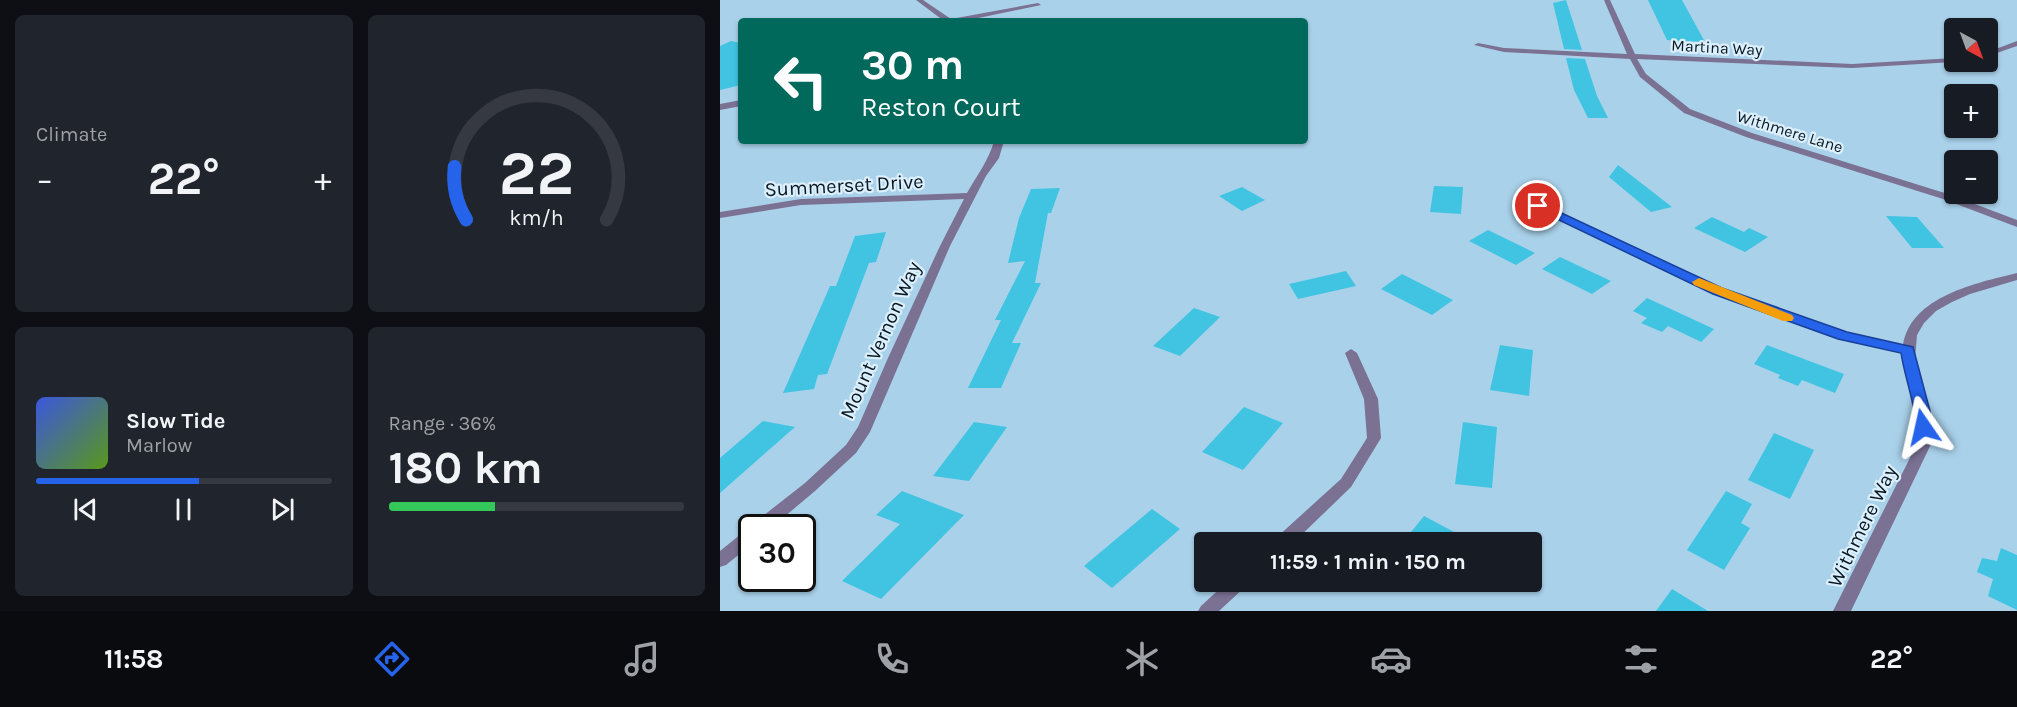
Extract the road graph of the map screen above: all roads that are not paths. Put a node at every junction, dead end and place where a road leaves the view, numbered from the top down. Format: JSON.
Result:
{"nodes":[{"id":1,"x":919,"y":0,"type":"edge"},
{"id":2,"x":1607,"y":0,"type":"edge"},
{"id":3,"x":1038,"y":5,"type":"dead end"},
{"id":4,"x":946,"y":18,"type":"edge"},
{"id":5,"x":967,"y":18,"type":"edge"},
{"id":6,"x":2017,"y":43,"type":"edge"},
{"id":7,"x":1479,"y":45,"type":"dead end"},
{"id":8,"x":1998,"y":50,"type":"edge"},
{"id":9,"x":1632,"y":57,"type":"junction"},
{"id":10,"x":1944,"y":61,"type":"edge"},
{"id":11,"x":738,"y":104,"type":"edge"},
{"id":12,"x":720,"y":107,"type":"edge"},
{"id":13,"x":998,"y":144,"type":"edge"},
{"id":14,"x":971,"y":196,"type":"junction"},
{"id":15,"x":1538,"y":206,"type":"dead end"},
{"id":16,"x":720,"y":215,"type":"edge"},
{"id":17,"x":2017,"y":224,"type":"edge"},
{"id":18,"x":2017,"y":276,"type":"edge"},
{"id":19,"x":1908,"y":350,"type":"junction"},
{"id":20,"x":1351,"y":353,"type":"dead end"},
{"id":21,"x":776,"y":514,"type":"edge"},
{"id":22,"x":1294,"y":532,"type":"edge"},
{"id":23,"x":738,"y":546,"type":"edge"},
{"id":24,"x":720,"y":560,"type":"edge"},
{"id":25,"x":1228,"y":592,"type":"edge"},
{"id":26,"x":1207,"y":611,"type":"edge"},
{"id":27,"x":1842,"y":611,"type":"edge"}],
"edges":[{"from":1,"to":4,"type":"street"},
{"from":2,"to":9,"type":"street","name":"Withmere Lane"},
{"from":3,"to":5,"type":"street"},
{"from":6,"to":8,"type":"street"},
{"from":7,"to":9,"type":"street","name":"Martina Way"},
{"from":9,"to":10,"type":"street","name":"Martina Way"},
{"from":9,"to":17,"type":"street","name":"Withmere Lane"},
{"from":11,"to":12,"type":"street"},
{"from":13,"to":14,"type":"street","name":"Mount Vernon Way"},
{"from":14,"to":16,"type":"street","name":"Summerset Drive"},
{"from":14,"to":21,"type":"street","name":"Mount Vernon Way"},
{"from":15,"to":19,"type":"street"},
{"from":18,"to":19,"type":"street"},
{"from":19,"to":27,"type":"street","name":"Withmere Way"},
{"from":20,"to":22,"type":"street"},
{"from":23,"to":24,"type":"street"},
{"from":25,"to":26,"type":"street"}]}
